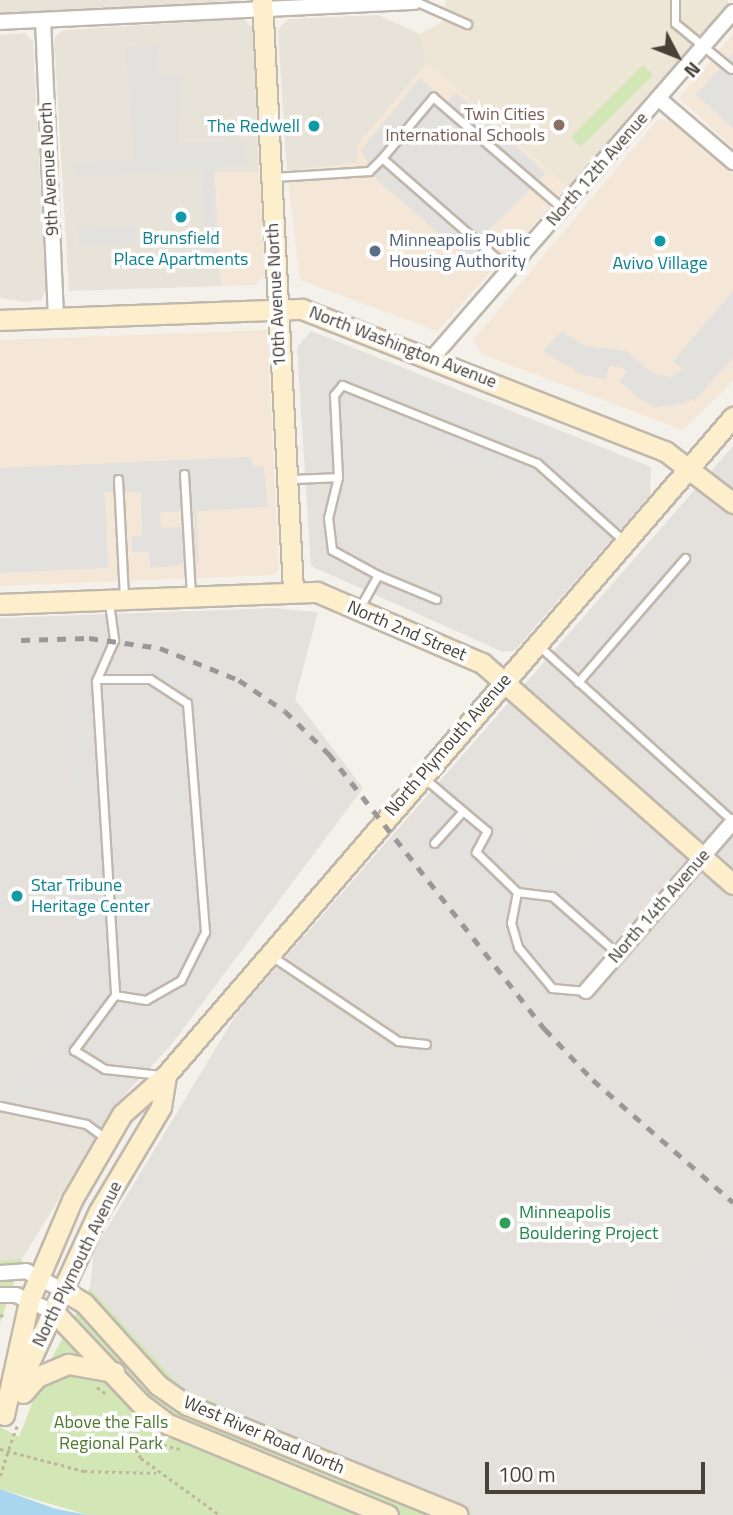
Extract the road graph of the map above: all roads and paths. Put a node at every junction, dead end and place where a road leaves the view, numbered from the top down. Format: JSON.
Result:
{"nodes":[{"id":1,"x":675,"y":0,"type":"edge"},
{"id":2,"x":415,"y":1,"type":"edge"},
{"id":3,"x":262,"y":5,"type":"edge"},
{"id":4,"x":733,"y":12,"type":"edge"},
{"id":5,"x":43,"y":20,"type":"junction"},
{"id":6,"x":0,"y":22,"type":"edge"},
{"id":7,"x":467,"y":24,"type":"dead end"},
{"id":8,"x":704,"y":45,"type":"junction"},
{"id":9,"x":731,"y":69,"type":"edge"},
{"id":10,"x":658,"y":97,"type":"junction"},
{"id":11,"x":382,"y":158,"type":"junction"},
{"id":12,"x":733,"y":162,"type":"edge"},
{"id":13,"x":270,"y":177,"type":"junction"},
{"id":14,"x":563,"y":208,"type":"junction"},
{"id":15,"x":510,"y":270,"type":"junction"},
{"id":16,"x":276,"y":306,"type":"junction"},
{"id":17,"x":56,"y":317,"type":"junction"},
{"id":18,"x":0,"y":320,"type":"edge"},
{"id":19,"x":433,"y":358,"type":"junction"},
{"id":20,"x":733,"y":417,"type":"edge"},
{"id":21,"x":691,"y":465,"type":"junction"},
{"id":22,"x":184,"y":474,"type":"dead end"},
{"id":23,"x":338,"y":477,"type":"junction"},
{"id":24,"x":118,"y":479,"type":"dead end"},
{"id":25,"x":286,"y":479,"type":"junction"},
{"id":26,"x":733,"y":503,"type":"edge"},
{"id":27,"x":624,"y":541,"type":"junction"},
{"id":28,"x":685,"y":558,"type":"dead end"},
{"id":29,"x":378,"y":575,"type":"junction"},
{"id":30,"x":293,"y":589,"type":"junction"},
{"id":31,"x":191,"y":594,"type":"junction"},
{"id":32,"x":116,"y":598,"type":"junction"},
{"id":33,"x":436,"y":599,"type":"dead end"},
{"id":34,"x":0,"y":604,"type":"edge"},
{"id":35,"x":359,"y":610,"type":"junction"},
{"id":36,"x":536,"y":643,"type":"junction"},
{"id":37,"x":97,"y":679,"type":"junction"},
{"id":38,"x":503,"y":681,"type":"junction"},
{"id":39,"x":578,"y":682,"type":"junction"},
{"id":40,"x":421,"y":775,"type":"junction"},
{"id":41,"x":463,"y":811,"type":"junction"},
{"id":42,"x":733,"y":822,"type":"edge"},
{"id":43,"x":434,"y":843,"type":"dead end"},
{"id":44,"x":702,"y":857,"type":"junction"},
{"id":45,"x":733,"y":884,"type":"edge"},
{"id":46,"x":517,"y":892,"type":"junction"},
{"id":47,"x":266,"y":952,"type":"junction"},
{"id":48,"x":618,"y":954,"type":"junction"},
{"id":49,"x":586,"y":991,"type":"joint"},
{"id":50,"x":114,"y":995,"type":"junction"},
{"id":51,"x":426,"y":1044,"type":"dead end"},
{"id":52,"x":166,"y":1075,"type":"junction"},
{"id":53,"x":0,"y":1106,"type":"edge"},
{"id":54,"x":106,"y":1138,"type":"junction"},
{"id":55,"x":0,"y":1273,"type":"edge"},
{"id":56,"x":38,"y":1277,"type":"junction"},
{"id":57,"x":64,"y":1291,"type":"junction"},
{"id":58,"x":0,"y":1295,"type":"edge"},
{"id":59,"x":29,"y":1301,"type":"junction"},
{"id":60,"x":54,"y":1312,"type":"junction"},
{"id":61,"x":0,"y":1315,"type":"edge"},
{"id":62,"x":6,"y":1317,"type":"dead end"},
{"id":63,"x":114,"y":1372,"type":"junction"},
{"id":64,"x":87,"y":1383,"type":"dead end"},
{"id":65,"x":118,"y":1402,"type":"dead end"},
{"id":66,"x":125,"y":1409,"type":"dead end"},
{"id":67,"x":6,"y":1425,"type":"edge"},
{"id":68,"x":275,"y":1440,"type":"junction"},
{"id":69,"x":0,"y":1449,"type":"edge"},
{"id":70,"x":266,"y":1464,"type":"junction"},
{"id":71,"x":156,"y":1473,"type":"junction"},
{"id":72,"x":0,"y":1476,"type":"edge"},
{"id":73,"x":220,"y":1515,"type":"edge"},
{"id":74,"x":388,"y":1515,"type":"edge"},
{"id":75,"x":458,"y":1515,"type":"edge"}],
"edges":[{"from":1,"to":8,"type":"lane"},
{"from":2,"to":3,"type":"street"},
{"from":2,"to":7,"type":"lane"},
{"from":3,"to":5,"type":"street"},
{"from":3,"to":13,"type":"main road","name":"10th Avenue North"},
{"from":4,"to":8,"type":"street","name":"North 12th Avenue"},
{"from":5,"to":6,"type":"street"},
{"from":5,"to":17,"type":"street","name":"9th Avenue North"},
{"from":8,"to":9,"type":"lane"},
{"from":8,"to":10,"type":"street","name":"North 12th Avenue"},
{"from":10,"to":12,"type":"street"},
{"from":10,"to":14,"type":"street","name":"North 12th Avenue"},
{"from":11,"to":13,"type":"lane"},
{"from":11,"to":14,"type":"lane"},
{"from":11,"to":15,"type":"lane"},
{"from":13,"to":16,"type":"main road","name":"10th Avenue North"},
{"from":14,"to":15,"type":"street","name":"North 12th Avenue"},
{"from":15,"to":19,"type":"street","name":"North 12th Avenue"},
{"from":16,"to":17,"type":"main road","name":"North Washington Avenue"},
{"from":16,"to":19,"type":"main road","name":"North Washington Avenue"},
{"from":16,"to":25,"type":"main road","name":"10th Avenue North"},
{"from":17,"to":18,"type":"main road","name":"North Washington Avenue"},
{"from":19,"to":21,"type":"main road","name":"North Washington Avenue"},
{"from":20,"to":21,"type":"main road","name":"North Plymouth Avenue"},
{"from":21,"to":26,"type":"main road","name":"North Washington Avenue"},
{"from":21,"to":27,"type":"main road","name":"North Plymouth Avenue"},
{"from":22,"to":31,"type":"lane"},
{"from":23,"to":25,"type":"lane"},
{"from":23,"to":27,"type":"lane"},
{"from":23,"to":29,"type":"lane"},
{"from":24,"to":32,"type":"lane"},
{"from":25,"to":30,"type":"main road","name":"10th Avenue North"},
{"from":27,"to":36,"type":"main road","name":"North Plymouth Avenue"},
{"from":28,"to":39,"type":"lane"},
{"from":29,"to":33,"type":"lane"},
{"from":29,"to":35,"type":"lane"},
{"from":30,"to":31,"type":"main road","name":"North 2nd Street"},
{"from":30,"to":35,"type":"main road","name":"North 2nd Street"},
{"from":31,"to":32,"type":"main road","name":"North 2nd Street"},
{"from":32,"to":34,"type":"main road","name":"North 2nd Street"},
{"from":32,"to":37,"type":"lane"},
{"from":35,"to":38,"type":"main road","name":"North 2nd Street"},
{"from":36,"to":38,"type":"main road","name":"North Plymouth Avenue"},
{"from":36,"to":39,"type":"lane"},
{"from":37,"to":50,"type":"lane"},
{"from":37,"to":50,"type":"lane"},
{"from":38,"to":40,"type":"main road","name":"North Plymouth Avenue"},
{"from":38,"to":44,"type":"main road","name":"North 2nd Street"},
{"from":39,"to":42,"type":"lane"},
{"from":40,"to":41,"type":"lane"},
{"from":40,"to":47,"type":"main road","name":"North Plymouth Avenue"},
{"from":41,"to":43,"type":"lane"},
{"from":41,"to":46,"type":"lane"},
{"from":42,"to":44,"type":"street","name":"North 14th Avenue"},
{"from":44,"to":45,"type":"main road","name":"North 2nd Street"},
{"from":44,"to":48,"type":"street","name":"North 14th Avenue"},
{"from":46,"to":48,"type":"lane"},
{"from":46,"to":49,"type":"lane"},
{"from":47,"to":51,"type":"lane"},
{"from":47,"to":52,"type":"main road","name":"North Plymouth Avenue"},
{"from":48,"to":49,"type":"street","name":"North 14th Avenue"},
{"from":50,"to":52,"type":"lane"},
{"from":52,"to":54,"type":"main road","name":"North Plymouth Avenue"},
{"from":52,"to":57,"type":"main road","name":"North Plymouth Avenue"},
{"from":53,"to":54,"type":"lane"},
{"from":54,"to":56,"type":"main road","name":"North Plymouth Avenue"},
{"from":55,"to":56,"type":"street"},
{"from":56,"to":57,"type":"street"},
{"from":56,"to":59,"type":"main road","name":"North Plymouth Avenue"},
{"from":57,"to":60,"type":"main road","name":"North Plymouth Avenue"},
{"from":57,"to":68,"type":"main road","name":"West River Road North"},
{"from":58,"to":59,"type":"street"},
{"from":59,"to":60,"type":"street"},
{"from":59,"to":67,"type":"main road","name":"North Plymouth Avenue"},
{"from":60,"to":63,"type":"main road","name":"West River Road North"},
{"from":60,"to":67,"type":"main road","name":"North Plymouth Avenue"},
{"from":61,"to":62,"type":"path"},
{"from":63,"to":67,"type":"main road"},
{"from":63,"to":70,"type":"main road","name":"West River Road North"},
{"from":64,"to":65,"type":"path"},
{"from":66,"to":71,"type":"path"},
{"from":67,"to":72,"type":"path","bridge":true},
{"from":68,"to":70,"type":"street"},
{"from":68,"to":75,"type":"main road","name":"West River Road North"},
{"from":69,"to":71,"type":"path"},
{"from":70,"to":74,"type":"main road","name":"West River Road North"},
{"from":71,"to":73,"type":"path"}]}
